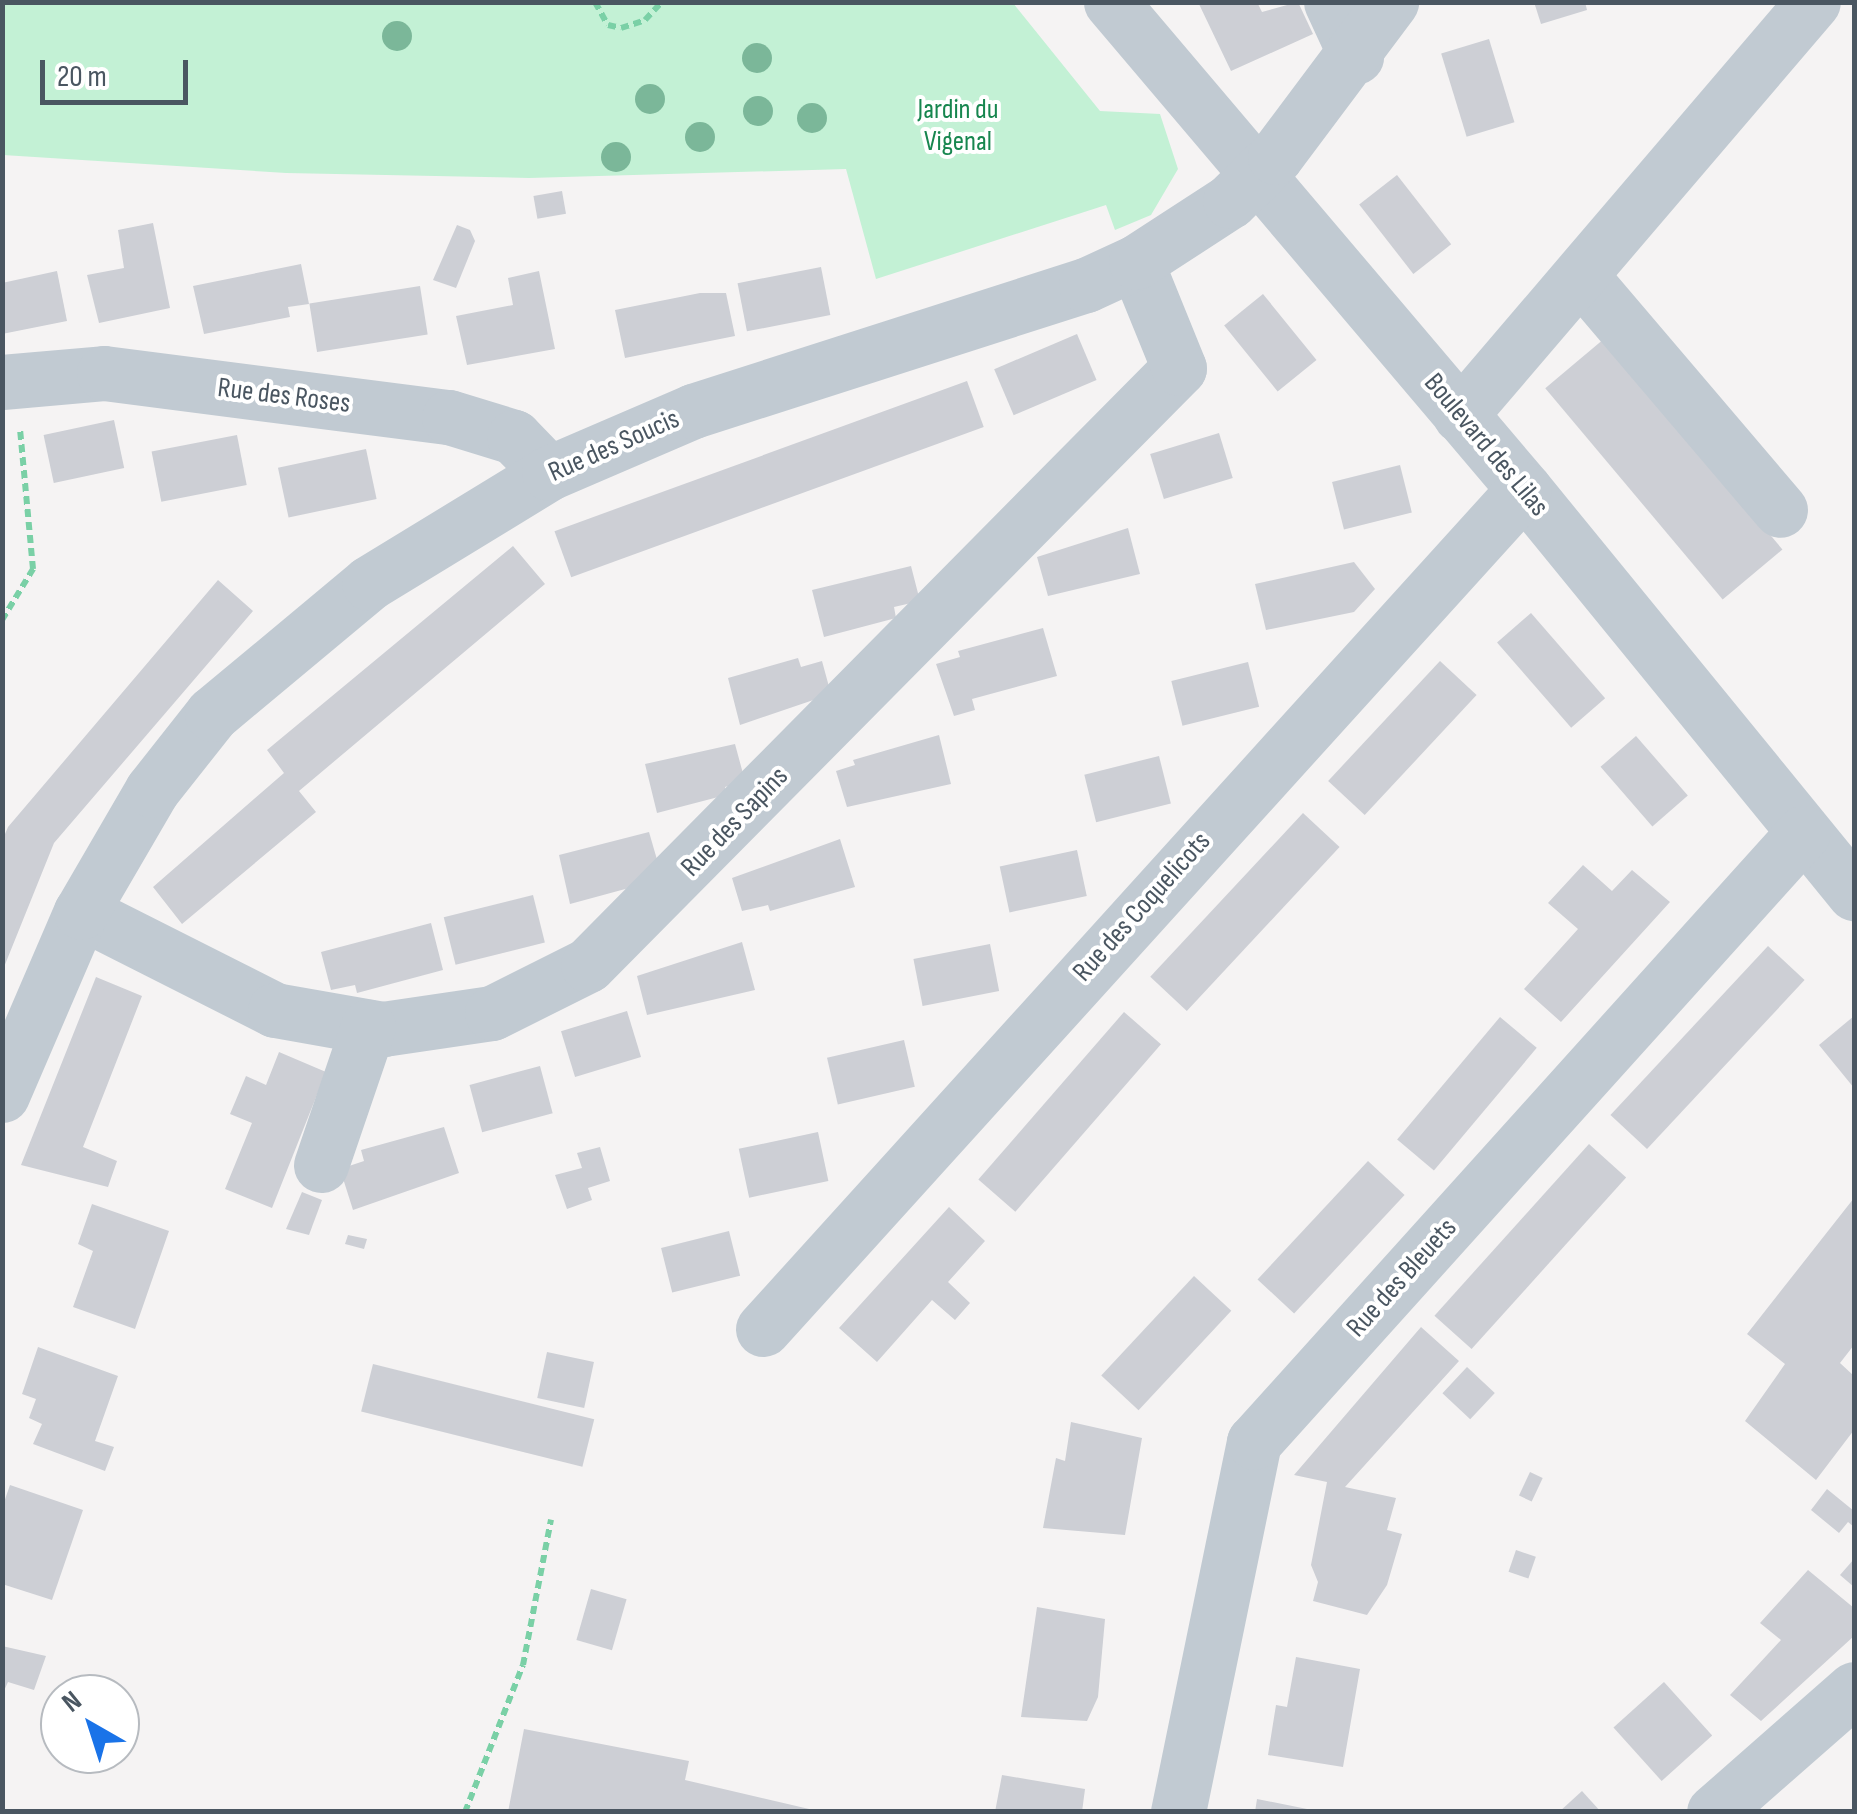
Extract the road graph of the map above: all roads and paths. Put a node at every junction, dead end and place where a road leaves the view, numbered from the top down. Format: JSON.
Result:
{"nodes":[{"id":1,"x":595,"y":2,"type":"edge"},
{"id":2,"x":662,"y":2,"type":"edge"},
{"id":3,"x":1110,"y":2,"type":"edge"},
{"id":4,"x":1331,"y":2,"type":"edge"},
{"id":5,"x":1391,"y":2,"type":"edge"},
{"id":6,"x":1813,"y":2,"type":"edge"},
{"id":7,"x":1356,"y":56,"type":"junction"},
{"id":8,"x":1257,"y":174,"type":"junction"},
{"id":9,"x":1136,"y":262,"type":"junction"},
{"id":10,"x":1580,"y":276,"type":"junction"},
{"id":11,"x":8,"y":380,"type":"edge"},
{"id":12,"x":1460,"y":415,"type":"junction"},
{"id":13,"x":549,"y":473,"type":"junction"},
{"id":14,"x":1524,"y":490,"type":"junction"},
{"id":15,"x":1780,"y":510,"type":"dead end"},
{"id":16,"x":2,"y":620,"type":"edge"},
{"id":17,"x":1803,"y":833,"type":"junction"},
{"id":18,"x":1854,"y":893,"type":"edge"},
{"id":19,"x":82,"y":912,"type":"junction"},
{"id":20,"x":368,"y":1026,"type":"junction"},
{"id":21,"x":2,"y":1095,"type":"edge"},
{"id":22,"x":322,"y":1165,"type":"dead end"},
{"id":23,"x":763,"y":1329,"type":"dead end"},
{"id":24,"x":551,"y":1520,"type":"dead end"},
{"id":25,"x":1854,"y":1689,"type":"edge"},
{"id":26,"x":465,"y":1812,"type":"edge"},
{"id":27,"x":1178,"y":1812,"type":"edge"},
{"id":28,"x":1714,"y":1812,"type":"edge"}],
"edges":[{"from":1,"to":2,"type":"path"},
{"from":3,"to":8,"type":"street","name":"Boulevard des Lilas"},
{"from":4,"to":7,"type":"street"},
{"from":5,"to":7,"type":"street","name":"Rue des Soucis"},
{"from":6,"to":10,"type":"street"},
{"from":7,"to":8,"type":"street","name":"Rue des Soucis"},
{"from":8,"to":9,"type":"street","name":"Rue des Soucis"},
{"from":8,"to":12,"type":"street","name":"Boulevard des Lilas"},
{"from":9,"to":13,"type":"street","name":"Rue des Soucis"},
{"from":9,"to":20,"type":"street","name":"Rue des Sapins"},
{"from":10,"to":12,"type":"street"},
{"from":10,"to":15,"type":"street"},
{"from":11,"to":13,"type":"street","name":"Rue des Roses"},
{"from":11,"to":16,"type":"path"},
{"from":12,"to":14,"type":"street","name":"Boulevard des Lilas"},
{"from":13,"to":19,"type":"street","name":"Rue des Soucis"},
{"from":14,"to":17,"type":"street","name":"Boulevard des Lilas"},
{"from":14,"to":23,"type":"street","name":"Rue des Coquelicots"},
{"from":17,"to":18,"type":"street","name":"Boulevard des Lilas"},
{"from":17,"to":27,"type":"street","name":"Rue des Bleuets"},
{"from":19,"to":20,"type":"street","name":"Rue des Sapins"},
{"from":19,"to":21,"type":"street","name":"Rue des Soucis"},
{"from":20,"to":22,"type":"street"},
{"from":24,"to":26,"type":"path"},
{"from":25,"to":28,"type":"street"}]}
